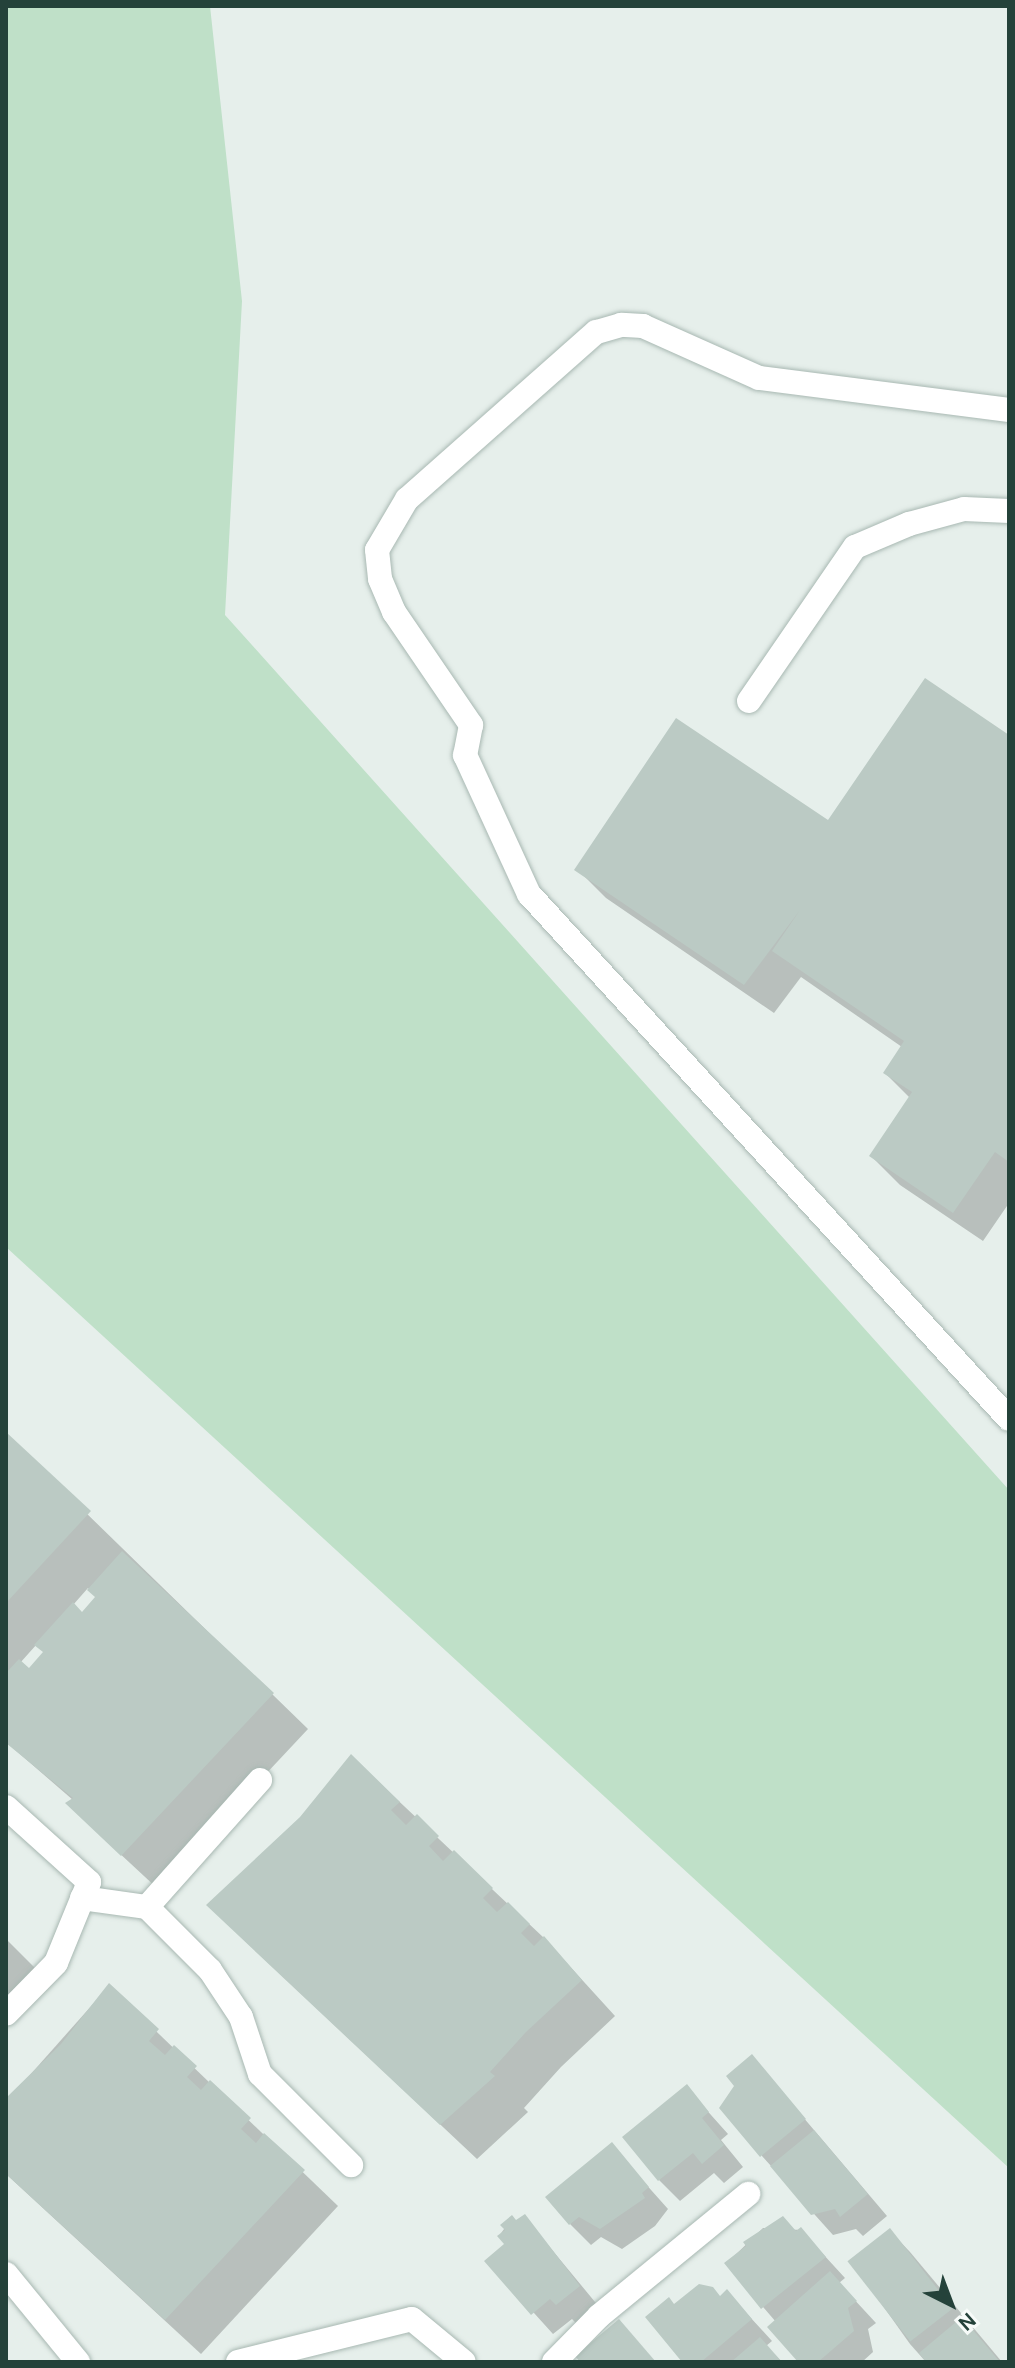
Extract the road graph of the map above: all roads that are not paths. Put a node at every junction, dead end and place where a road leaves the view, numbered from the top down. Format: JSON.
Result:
{"nodes":[{"id":1,"x":1009,"y":410,"type":"edge"},
{"id":2,"x":1009,"y":511,"type":"edge"},
{"id":3,"x":749,"y":701,"type":"dead end"},
{"id":4,"x":1009,"y":1419,"type":"edge"},
{"id":5,"x":260,"y":1780,"type":"dead end"},
{"id":6,"x":6,"y":1807,"type":"edge"},
{"id":7,"x":82,"y":1898,"type":"junction"},
{"id":8,"x":147,"y":1907,"type":"junction"},
{"id":9,"x":6,"y":2014,"type":"edge"},
{"id":10,"x":351,"y":2165,"type":"dead end"},
{"id":11,"x":748,"y":2194,"type":"dead end"},
{"id":12,"x":6,"y":2274,"type":"edge"},
{"id":13,"x":78,"y":2362,"type":"edge"},
{"id":14,"x":238,"y":2362,"type":"edge"},
{"id":15,"x":464,"y":2362,"type":"edge"},
{"id":16,"x":554,"y":2362,"type":"edge"}],
"edges":[{"from":1,"to":4,"type":"street"},
{"from":2,"to":3,"type":"street"},
{"from":5,"to":8,"type":"street"},
{"from":6,"to":7,"type":"street"},
{"from":7,"to":8,"type":"street"},
{"from":7,"to":9,"type":"street"},
{"from":8,"to":10,"type":"street"},
{"from":11,"to":16,"type":"street"},
{"from":12,"to":13,"type":"street"},
{"from":14,"to":15,"type":"street"}]}
